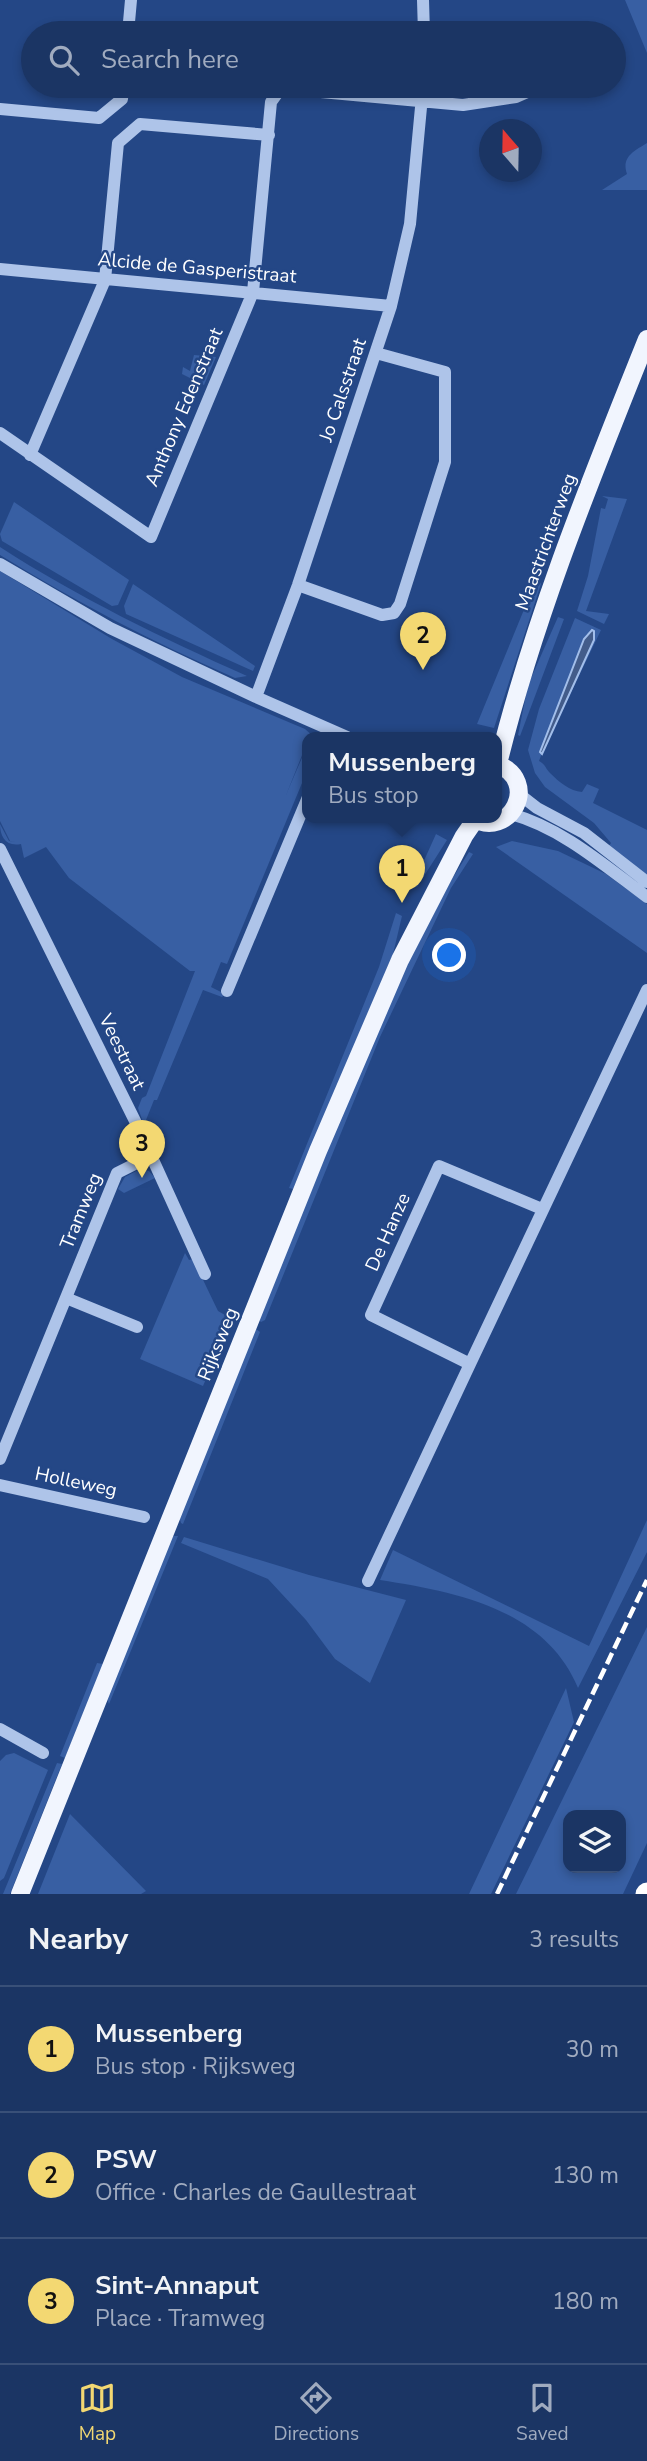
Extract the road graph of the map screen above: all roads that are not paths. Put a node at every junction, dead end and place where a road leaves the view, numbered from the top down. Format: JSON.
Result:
{"nodes":[{"id":1,"x":131,"y":0,"type":"edge"},
{"id":2,"x":423,"y":0,"type":"edge"},
{"id":3,"x":129,"y":21,"type":"edge"},
{"id":4,"x":424,"y":21,"type":"edge"},
{"id":5,"x":122,"y":98,"type":"edge"},
{"id":6,"x":274,"y":98,"type":"edge"},
{"id":7,"x":381,"y":98,"type":"edge"},
{"id":8,"x":422,"y":98,"type":"edge"},
{"id":9,"x":511,"y":98,"type":"edge"},
{"id":10,"x":422,"y":102,"type":"junction"},
{"id":11,"x":0,"y":109,"type":"edge"},
{"id":12,"x":269,"y":135,"type":"junction"},
{"id":13,"x":0,"y":269,"type":"edge"},
{"id":14,"x":105,"y":280,"type":"junction"},
{"id":15,"x":253,"y":292,"type":"junction"},
{"id":16,"x":391,"y":306,"type":"junction"},
{"id":17,"x":647,"y":339,"type":"edge"},
{"id":18,"x":376,"y":353,"type":"junction"},
{"id":19,"x":0,"y":433,"type":"edge"},
{"id":20,"x":30,"y":455,"type":"junction"},
{"id":21,"x":0,"y":564,"type":"edge"},
{"id":22,"x":299,"y":585,"type":"junction"},
{"id":23,"x":256,"y":697,"type":"junction"},
{"id":24,"x":332,"y":732,"type":"edge"},
{"id":25,"x":502,"y":746,"type":"edge"},
{"id":26,"x":502,"y":767,"type":"edge"},
{"id":27,"x":519,"y":794,"type":"junction"},
{"id":28,"x":302,"y":809,"type":"edge"},
{"id":29,"x":511,"y":814,"type":"junction"},
{"id":30,"x":502,"y":819,"type":"edge"},
{"id":31,"x":471,"y":823,"type":"edge"},
{"id":32,"x":0,"y":849,"type":"edge"},
{"id":33,"x":647,"y":882,"type":"edge"},
{"id":34,"x":647,"y":897,"type":"edge"},
{"id":35,"x":647,"y":990,"type":"edge"},
{"id":36,"x":227,"y":992,"type":"dead end"},
{"id":37,"x":151,"y":1156,"type":"junction"},
{"id":38,"x":542,"y":1209,"type":"junction"},
{"id":39,"x":205,"y":1274,"type":"dead end"},
{"id":40,"x":66,"y":1298,"type":"junction"},
{"id":41,"x":137,"y":1327,"type":"dead end"},
{"id":42,"x":470,"y":1364,"type":"junction"},
{"id":43,"x":0,"y":1460,"type":"edge"},
{"id":44,"x":0,"y":1485,"type":"edge"},
{"id":45,"x":144,"y":1517,"type":"dead end"},
{"id":46,"x":368,"y":1581,"type":"dead end"},
{"id":47,"x":0,"y":1729,"type":"edge"},
{"id":48,"x":43,"y":1753,"type":"dead end"},
{"id":49,"x":20,"y":1894,"type":"edge"}],
"edges":[{"from":1,"to":3,"type":"street"},
{"from":2,"to":4,"type":"street"},
{"from":5,"to":11,"type":"street"},
{"from":6,"to":12,"type":"street","name":"Anthony Edenstraat"},
{"from":7,"to":10,"type":"street","name":"Anthony Edenstraat"},
{"from":8,"to":10,"type":"street","name":"Jo Calsstraat"},
{"from":9,"to":10,"type":"street","name":"Anthony Edenstraat"},
{"from":10,"to":16,"type":"street","name":"Jo Calsstraat"},
{"from":12,"to":14,"type":"street"},
{"from":12,"to":15,"type":"street","name":"Anthony Edenstraat"},
{"from":13,"to":14,"type":"street","name":"Alcide de Gasperistraat"},
{"from":14,"to":15,"type":"street","name":"Alcide de Gasperistraat"},
{"from":14,"to":20,"type":"street"},
{"from":15,"to":16,"type":"street","name":"Alcide de Gasperistraat"},
{"from":15,"to":20,"type":"street","name":"Anthony Edenstraat"},
{"from":16,"to":18,"type":"street","name":"Jo Calsstraat"},
{"from":17,"to":25,"type":"main road","name":"Maastrichterweg"},
{"from":18,"to":22,"type":"street","name":"Jo Calsstraat"},
{"from":18,"to":22,"type":"street"},
{"from":19,"to":20,"type":"street"},
{"from":21,"to":23,"type":"street"},
{"from":22,"to":23,"type":"street","name":"Jo Calsstraat"},
{"from":23,"to":24,"type":"street"},
{"from":26,"to":27,"type":"main road"},
{"from":27,"to":29,"type":"main road"},
{"from":27,"to":33,"type":"street"},
{"from":28,"to":36,"type":"street"},
{"from":29,"to":30,"type":"main road"},
{"from":29,"to":34,"type":"street"},
{"from":31,"to":49,"type":"main road","name":"Rijksweg"},
{"from":32,"to":37,"type":"street","name":"Veestraat"},
{"from":35,"to":38,"type":"street"},
{"from":37,"to":39,"type":"street","name":"Veestraat"},
{"from":37,"to":40,"type":"street","name":"Tramweg"},
{"from":38,"to":42,"type":"street"},
{"from":38,"to":42,"type":"street","name":"De Hanze"},
{"from":40,"to":41,"type":"street"},
{"from":40,"to":43,"type":"street","name":"Tramweg"},
{"from":42,"to":46,"type":"street"},
{"from":44,"to":45,"type":"street","name":"Holleweg"},
{"from":47,"to":48,"type":"street"}]}
